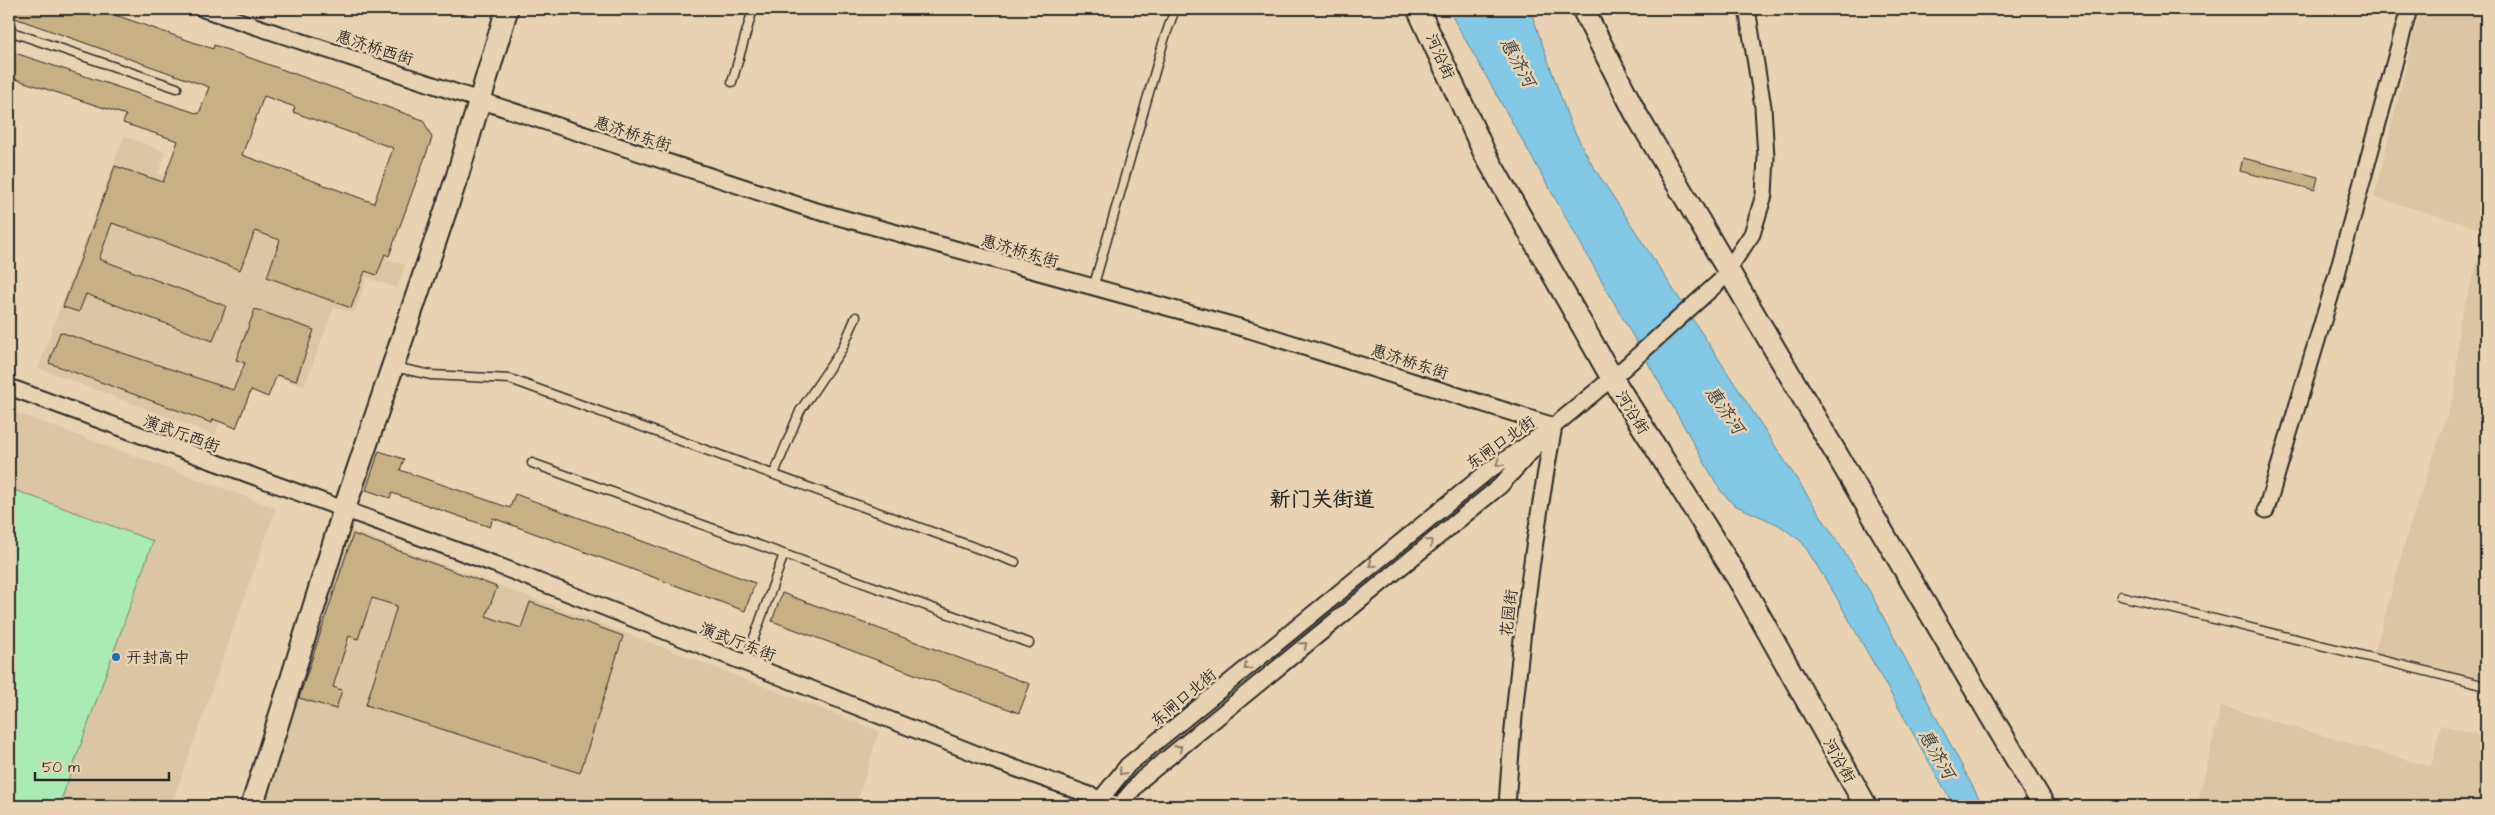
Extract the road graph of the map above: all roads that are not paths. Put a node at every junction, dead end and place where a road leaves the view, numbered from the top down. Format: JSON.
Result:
{"nodes":[{"id":1,"x":203,"y":9,"type":"edge"},
{"id":2,"x":506,"y":9,"type":"edge"},
{"id":3,"x":753,"y":9,"type":"edge"},
{"id":4,"x":1175,"y":9,"type":"edge"},
{"id":5,"x":1418,"y":9,"type":"edge"},
{"id":6,"x":1583,"y":9,"type":"edge"},
{"id":7,"x":1747,"y":9,"type":"edge"},
{"id":8,"x":2409,"y":9,"type":"edge"},
{"id":9,"x":9,"y":31,"type":"edge"},
{"id":10,"x":732,"y":82,"type":"dead end"},
{"id":11,"x":177,"y":88,"type":"dead end"},
{"id":12,"x":479,"y":101,"type":"junction"},
{"id":13,"x":1728,"y":271,"type":"junction"},
{"id":14,"x":1093,"y":288,"type":"junction"},
{"id":15,"x":856,"y":317,"type":"dead end"},
{"id":16,"x":392,"y":366,"type":"junction"},
{"id":17,"x":1617,"y":373,"type":"junction"},
{"id":18,"x":9,"y":388,"type":"edge"},
{"id":19,"x":1554,"y":426,"type":"junction"},
{"id":20,"x":532,"y":463,"type":"dead end"},
{"id":21,"x":774,"y":474,"type":"junction"},
{"id":22,"x":344,"y":510,"type":"junction"},
{"id":23,"x":2266,"y":510,"type":"dead end"},
{"id":24,"x":784,"y":554,"type":"junction"},
{"id":25,"x":1015,"y":562,"type":"dead end"},
{"id":26,"x":2121,"y":596,"type":"dead end"},
{"id":27,"x":1029,"y":643,"type":"dead end"},
{"id":28,"x":745,"y":663,"type":"junction"},
{"id":29,"x":2486,"y":686,"type":"edge"},
{"id":30,"x":1098,"y":803,"type":"edge"},
{"id":31,"x":252,"y":806,"type":"edge"},
{"id":32,"x":1119,"y":806,"type":"edge"},
{"id":33,"x":1507,"y":806,"type":"edge"},
{"id":34,"x":1866,"y":806,"type":"edge"},
{"id":35,"x":2044,"y":806,"type":"edge"}],
"edges":[{"from":1,"to":12,"type":"street","name":"惠济桥西街"},
{"from":2,"to":12,"type":"street"},
{"from":3,"to":10,"type":"lane"},
{"from":4,"to":14,"type":"lane"},
{"from":5,"to":17,"type":"street","name":"河沿街"},
{"from":6,"to":13,"type":"street"},
{"from":7,"to":13,"type":"street"},
{"from":8,"to":23,"type":"street"},
{"from":9,"to":11,"type":"lane"},
{"from":12,"to":14,"type":"street","name":"惠济桥东街"},
{"from":12,"to":16,"type":"street"},
{"from":13,"to":17,"type":"street"},
{"from":13,"to":35,"type":"street"},
{"from":14,"to":19,"type":"street","name":"惠济桥东街"},
{"from":15,"to":21,"type":"lane"},
{"from":16,"to":21,"type":"lane"},
{"from":16,"to":22,"type":"street"},
{"from":17,"to":19,"type":"street"},
{"from":17,"to":34,"type":"street","name":"河沿街"},
{"from":18,"to":22,"type":"street","name":"演武厅西街"},
{"from":19,"to":30,"type":"street","name":"东闸口北街","one_way":true},
{"from":32,"to":19,"type":"street","name":"东闸口北街","one_way":true},
{"from":19,"to":33,"type":"street","name":"花园街"},
{"from":20,"to":24,"type":"lane"},
{"from":21,"to":25,"type":"lane"},
{"from":22,"to":28,"type":"street","name":"演武厅东街"},
{"from":22,"to":31,"type":"street"},
{"from":24,"to":27,"type":"lane"},
{"from":24,"to":28,"type":"lane"},
{"from":26,"to":29,"type":"lane"},
{"from":28,"to":30,"type":"street","name":"演武厅东街"},
{"from":30,"to":32,"type":"street","name":"演武厅东街"}]}
